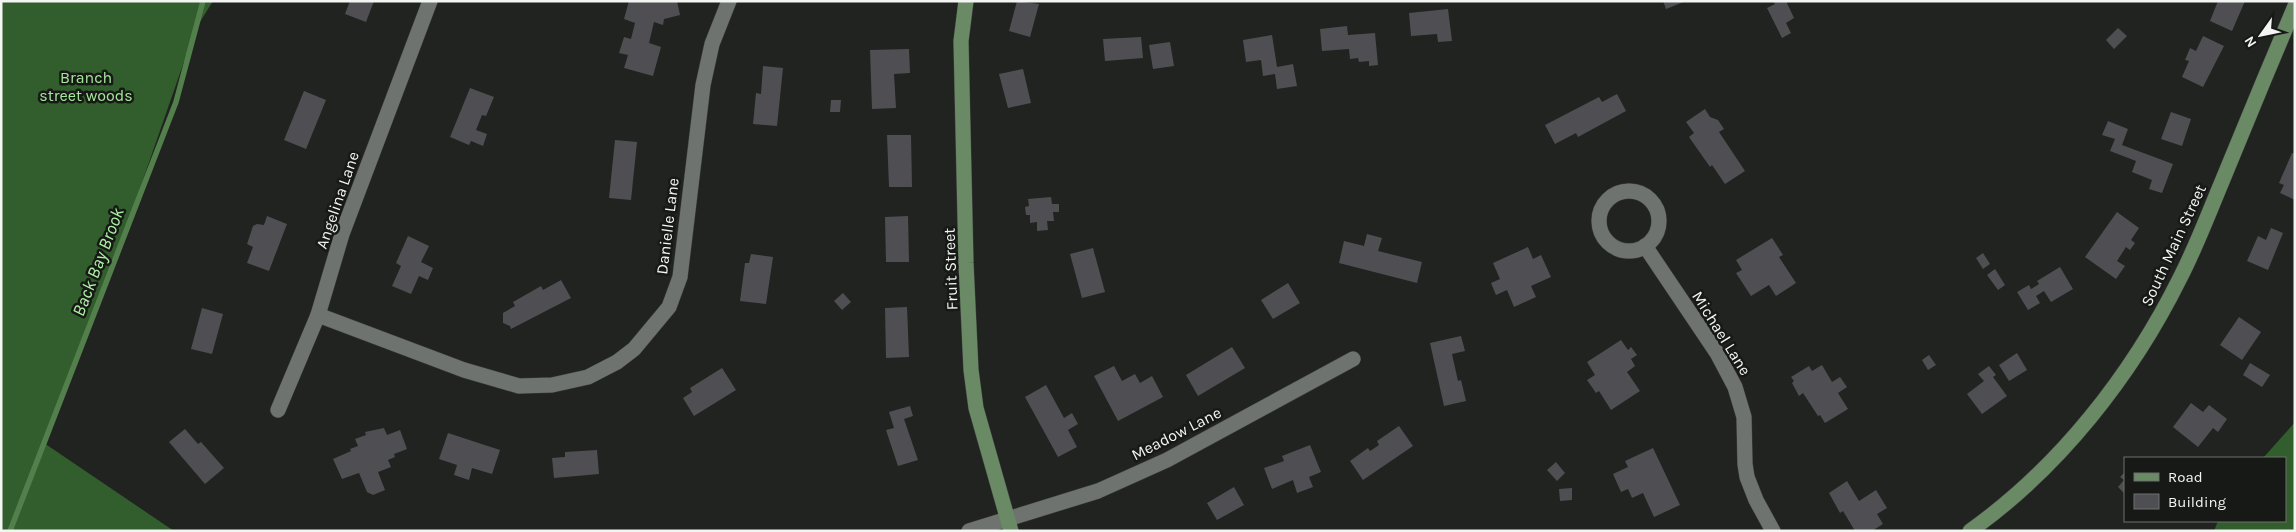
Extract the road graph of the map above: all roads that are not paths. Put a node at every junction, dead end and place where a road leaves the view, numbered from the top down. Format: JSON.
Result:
{"nodes":[{"id":1,"x":430,"y":1,"type":"edge"},
{"id":2,"x":729,"y":1,"type":"edge"},
{"id":3,"x":966,"y":1,"type":"edge"},
{"id":4,"x":2295,"y":6,"type":"edge"},
{"id":5,"x":1645,"y":246,"type":"dead end"},
{"id":6,"x":318,"y":315,"type":"junction"},
{"id":7,"x":1352,"y":359,"type":"dead end"},
{"id":8,"x":278,"y":410,"type":"dead end"},
{"id":9,"x":1009,"y":525,"type":"edge"},
{"id":10,"x":969,"y":531,"type":"edge"},
{"id":11,"x":1773,"y":531,"type":"edge"},
{"id":12,"x":1970,"y":531,"type":"edge"}],
"edges":[{"from":1,"to":6,"type":"street","name":"Angelina Lane"},
{"from":2,"to":6,"type":"street","name":"Danielle Lane"},
{"from":3,"to":9,"type":"main road","name":"Fruit Street"},
{"from":4,"to":12,"type":"main road","name":"South Main Street"},
{"from":5,"to":11,"type":"street","name":"Michael Lane"},
{"from":6,"to":8,"type":"street","name":"Angelina Lane"},
{"from":7,"to":9,"type":"street","name":"Meadow Lane"},
{"from":9,"to":10,"type":"street","name":"Meadow Lane"}]}
